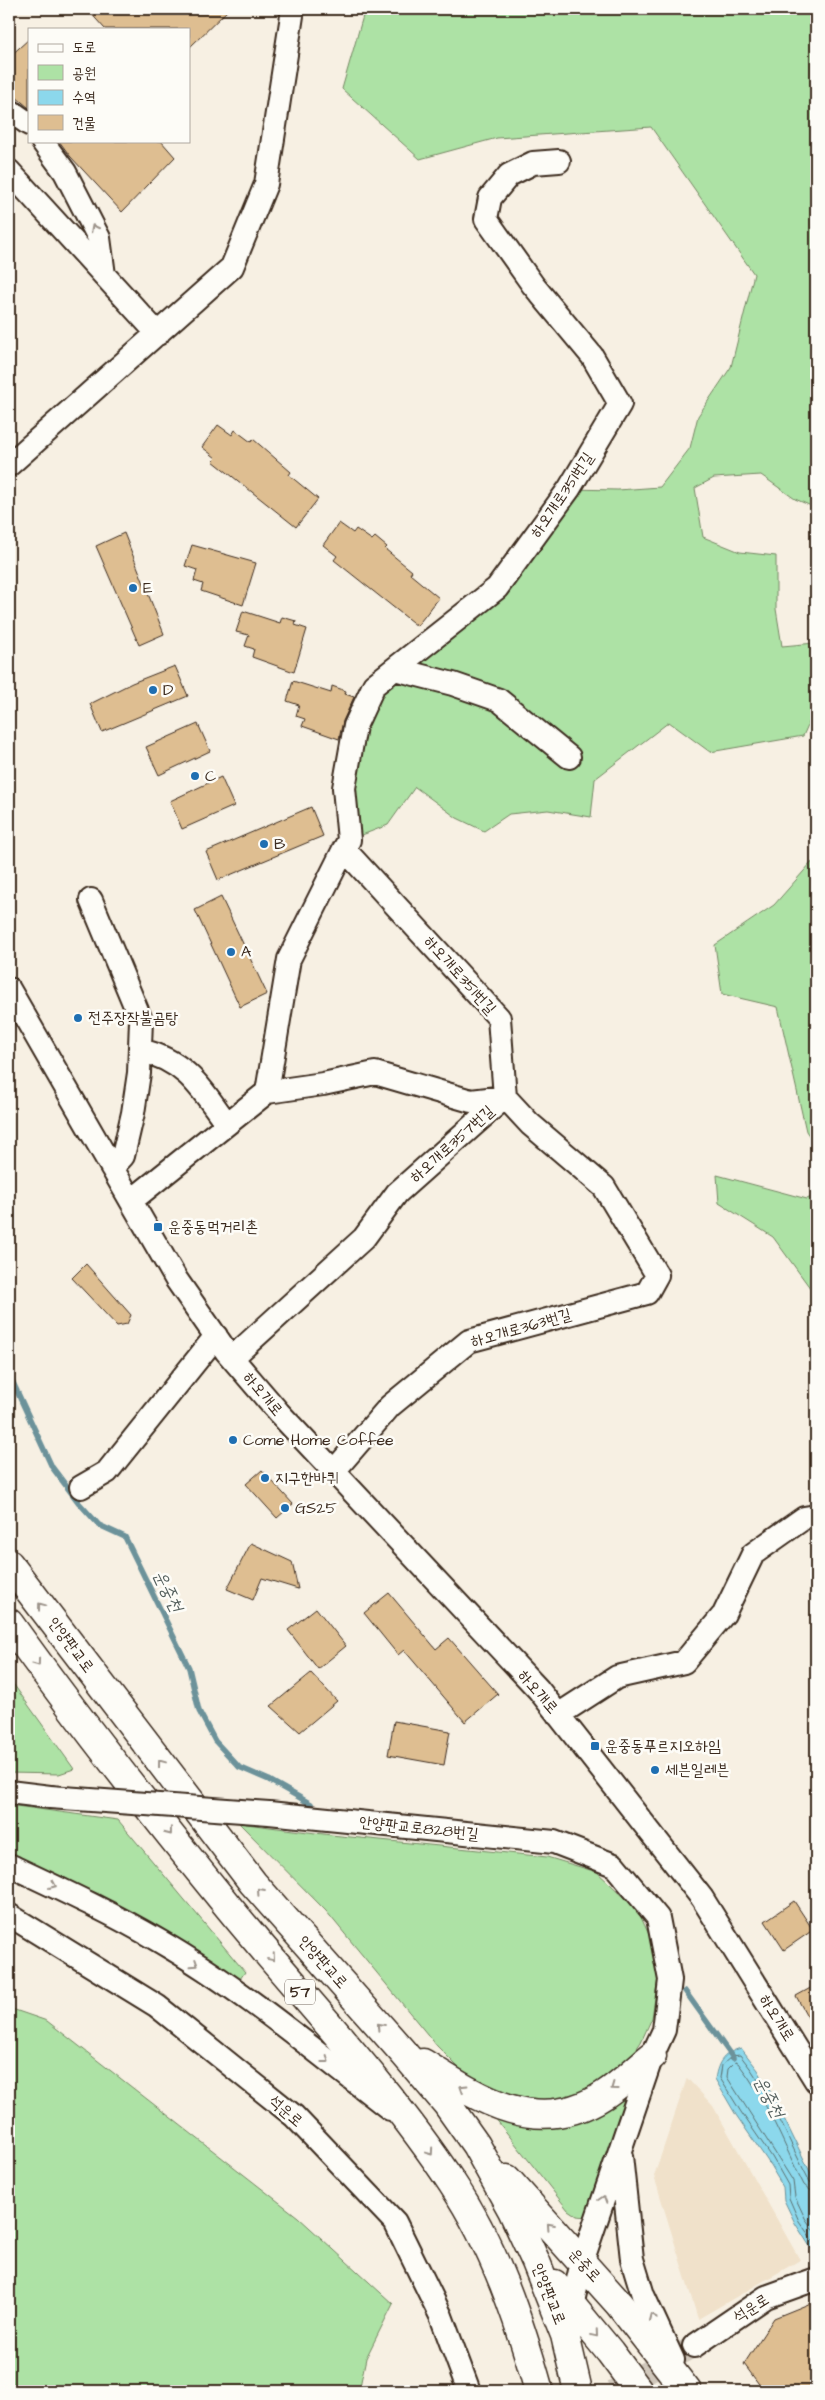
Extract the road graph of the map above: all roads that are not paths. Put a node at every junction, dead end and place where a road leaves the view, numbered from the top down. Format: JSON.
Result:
{"nodes":[{"id":1,"x":293,"y":9,"type":"edge"},
{"id":2,"x":9,"y":110,"type":"edge"},
{"id":3,"x":28,"y":123,"type":"edge"},
{"id":4,"x":43,"y":142,"type":"edge"},
{"id":5,"x":559,"y":161,"type":"dead end"},
{"id":6,"x":9,"y":172,"type":"edge"},
{"id":7,"x":104,"y":275,"type":"junction"},
{"id":8,"x":158,"y":334,"type":"junction"},
{"id":9,"x":9,"y":465,"type":"edge"},
{"id":10,"x":395,"y":669,"type":"junction"},
{"id":11,"x":569,"y":757,"type":"dead end"},
{"id":12,"x":344,"y":849,"type":"junction"},
{"id":13,"x":91,"y":900,"type":"dead end"},
{"id":14,"x":9,"y":978,"type":"edge"},
{"id":15,"x":9,"y":988,"type":"edge"},
{"id":16,"x":16,"y":1016,"type":"edge"},
{"id":17,"x":140,"y":1050,"type":"junction"},
{"id":18,"x":267,"y":1092,"type":"junction"},
{"id":19,"x":505,"y":1096,"type":"junction"},
{"id":20,"x":227,"y":1124,"type":"junction"},
{"id":21,"x":112,"y":1168,"type":"junction"},
{"id":22,"x":131,"y":1202,"type":"junction"},
{"id":23,"x":657,"y":1275,"type":"joint"},
{"id":24,"x":216,"y":1336,"type":"junction"},
{"id":25,"x":232,"y":1358,"type":"junction"},
{"id":26,"x":334,"y":1471,"type":"junction"},
{"id":27,"x":81,"y":1486,"type":"dead end"},
{"id":28,"x":816,"y":1516,"type":"edge"},
{"id":29,"x":9,"y":1564,"type":"edge"},
{"id":30,"x":9,"y":1623,"type":"edge"},
{"id":31,"x":558,"y":1715,"type":"junction"},
{"id":32,"x":9,"y":1792,"type":"edge"},
{"id":33,"x":9,"y":1866,"type":"edge"},
{"id":34,"x":9,"y":1915,"type":"edge"},
{"id":35,"x":401,"y":2050,"type":"junction"},
{"id":36,"x":652,"y":2056,"type":"junction"},
{"id":37,"x":816,"y":2081,"type":"edge"},
{"id":38,"x":412,"y":2125,"type":"junction"},
{"id":39,"x":476,"y":2145,"type":"junction"},
{"id":40,"x":620,"y":2146,"type":"junction"},
{"id":41,"x":453,"y":2184,"type":"junction"},
{"id":42,"x":536,"y":2262,"type":"junction"},
{"id":43,"x":582,"y":2262,"type":"junction"},
{"id":44,"x":814,"y":2280,"type":"edge"},
{"id":45,"x":572,"y":2306,"type":"junction"},
{"id":46,"x":565,"y":2335,"type":"junction"},
{"id":47,"x":694,"y":2346,"type":"tunnel mouth"},
{"id":48,"x":469,"y":2391,"type":"edge"},
{"id":49,"x":539,"y":2391,"type":"edge"},
{"id":50,"x":578,"y":2391,"type":"edge"},
{"id":51,"x":639,"y":2391,"type":"edge"},
{"id":52,"x":689,"y":2391,"type":"edge"}],
"edges":[{"from":1,"to":8,"type":"street"},
{"from":2,"to":3,"type":"street"},
{"from":7,"to":4,"type":"street","one_way":true},
{"from":5,"to":10,"type":"street","name":"하오개로351번길"},
{"from":6,"to":7,"type":"street"},
{"from":7,"to":8,"type":"street"},
{"from":8,"to":9,"type":"street"},
{"from":10,"to":11,"type":"street"},
{"from":10,"to":12,"type":"street","name":"하오개로351번길"},
{"from":12,"to":18,"type":"street","name":"하오개로351번길"},
{"from":12,"to":19,"type":"street","name":"하오개로351번길"},
{"from":13,"to":17,"type":"street"},
{"from":14,"to":16,"type":"street"},
{"from":15,"to":16,"type":"street","name":"하오개로"},
{"from":16,"to":21,"type":"street","name":"하오개로"},
{"from":17,"to":20,"type":"street"},
{"from":17,"to":21,"type":"street"},
{"from":18,"to":19,"type":"street"},
{"from":18,"to":20,"type":"street"},
{"from":19,"to":23,"type":"street","name":"하오개로357번길"},
{"from":19,"to":25,"type":"street","name":"하오개로357번길"},
{"from":20,"to":22,"type":"street"},
{"from":21,"to":22,"type":"street","name":"하오개로"},
{"from":22,"to":24,"type":"street","name":"하오개로"},
{"from":23,"to":26,"type":"street","name":"하오개로363번길"},
{"from":24,"to":25,"type":"street","name":"하오개로"},
{"from":24,"to":27,"type":"street"},
{"from":25,"to":26,"type":"street","name":"하오개로"},
{"from":26,"to":31,"type":"street","name":"하오개로"},
{"from":28,"to":31,"type":"street"},
{"from":35,"to":29,"type":"main road","name":"안양판교로","number":"57","one_way":true},
{"from":30,"to":38,"type":"main road","number":"57","one_way":true},
{"from":31,"to":37,"type":"street","name":"하오개로"},
{"from":32,"to":36,"type":"street","name":"안양판교로828번길","bridge":true},
{"from":33,"to":38,"type":"street","one_way":true},
{"from":34,"to":48,"type":"street","name":"석운로"},
{"from":36,"to":35,"type":"main road","one_way":true},
{"from":35,"to":39,"type":"main road","name":"안양판교로","number":"57"},
{"from":36,"to":40,"type":"street","name":"안양판교로828번길"},
{"from":38,"to":41,"type":"main road","number":"57","one_way":true},
{"from":39,"to":42,"type":"main road","name":"안양판교로","number":"57"},
{"from":43,"to":39,"type":"main road","name":"운중로","one_way":true},
{"from":43,"to":40,"type":"street","name":"안양판교로828번길","one_way":true},
{"from":52,"to":40,"type":"street","one_way":true},
{"from":41,"to":42,"type":"main road"},
{"from":41,"to":49,"type":"main road","number":"57"},
{"from":42,"to":45,"type":"main road"},
{"from":42,"to":46,"type":"main road","name":"안양판교로","number":"57"},
{"from":43,"to":45,"type":"street","name":"안양판교로828번길"},
{"from":43,"to":52,"type":"main road","name":"운중로"},
{"from":44,"to":47,"type":"street","name":"석운로"},
{"from":45,"to":46,"type":"street","name":"안양판교로828번길"},
{"from":45,"to":51,"type":"main road","one_way":true},
{"from":46,"to":50,"type":"main road","name":"안양판교로","number":"57"}]}
